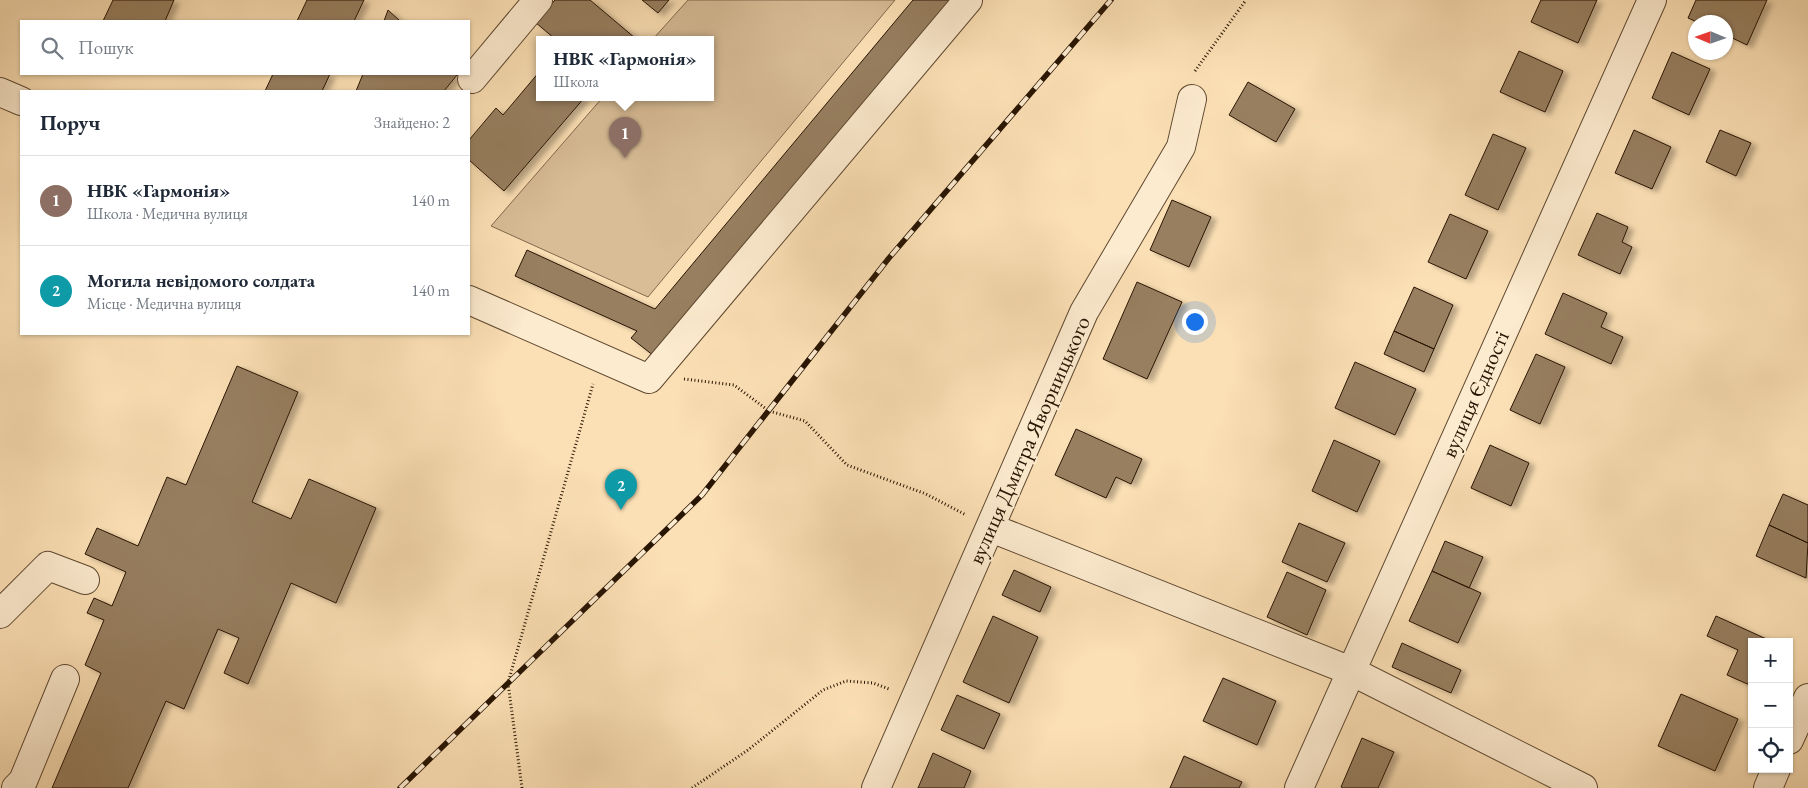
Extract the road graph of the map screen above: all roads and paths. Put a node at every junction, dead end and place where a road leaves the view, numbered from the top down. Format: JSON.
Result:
{"nodes":[{"id":1,"x":538,"y":0,"type":"edge"},
{"id":2,"x":968,"y":0,"type":"edge"},
{"id":3,"x":1246,"y":0,"type":"edge"},
{"id":4,"x":1652,"y":0,"type":"edge"},
{"id":5,"x":472,"y":79,"type":"dead end"},
{"id":6,"x":0,"y":92,"type":"edge"},
{"id":7,"x":1192,"y":99,"type":"joint"},
{"id":8,"x":20,"y":101,"type":"edge"},
{"id":9,"x":470,"y":300,"type":"edge"},
{"id":10,"x":600,"y":358,"type":"junction"},
{"id":11,"x":653,"y":374,"type":"junction"},
{"id":12,"x":990,"y":528,"type":"junction"},
{"id":13,"x":85,"y":580,"type":"dead end"},
{"id":14,"x":0,"y":614,"type":"edge"},
{"id":15,"x":1351,"y":671,"type":"junction"},
{"id":16,"x":64,"y":679,"type":"dead end"},
{"id":17,"x":1808,"y":698,"type":"edge"},
{"id":18,"x":914,"y":701,"type":"junction"},
{"id":19,"x":1793,"y":731,"type":"edge"},
{"id":20,"x":1774,"y":773,"type":"edge"},
{"id":21,"x":16,"y":788,"type":"edge"},
{"id":22,"x":522,"y":788,"type":"edge"},
{"id":23,"x":692,"y":788,"type":"edge"},
{"id":24,"x":876,"y":788,"type":"edge"},
{"id":25,"x":1299,"y":788,"type":"edge"},
{"id":26,"x":1583,"y":788,"type":"edge"},
{"id":27,"x":1768,"y":788,"type":"edge"}],
"edges":[{"from":1,"to":5,"type":"street"},
{"from":2,"to":11,"type":"street"},
{"from":3,"to":7,"type":"path"},
{"from":4,"to":15,"type":"street","name":"вулиця Єдності"},
{"from":6,"to":8,"type":"street"},
{"from":7,"to":12,"type":"street","name":"вулиця Дмитра Яворницького"},
{"from":9,"to":10,"type":"street"},
{"from":10,"to":11,"type":"street"},
{"from":10,"to":22,"type":"path"},
{"from":11,"to":12,"type":"path"},
{"from":12,"to":15,"type":"street"},
{"from":12,"to":18,"type":"street","name":"вулиця Дмитра Яворницького"},
{"from":13,"to":14,"type":"street"},
{"from":15,"to":25,"type":"street","name":"вулиця Єдності"},
{"from":15,"to":26,"type":"street"},
{"from":16,"to":21,"type":"street"},
{"from":17,"to":19,"type":"street"},
{"from":18,"to":23,"type":"path"},
{"from":18,"to":24,"type":"street","name":"вулиця Дмитра Яворницького"},
{"from":20,"to":27,"type":"street"}]}
